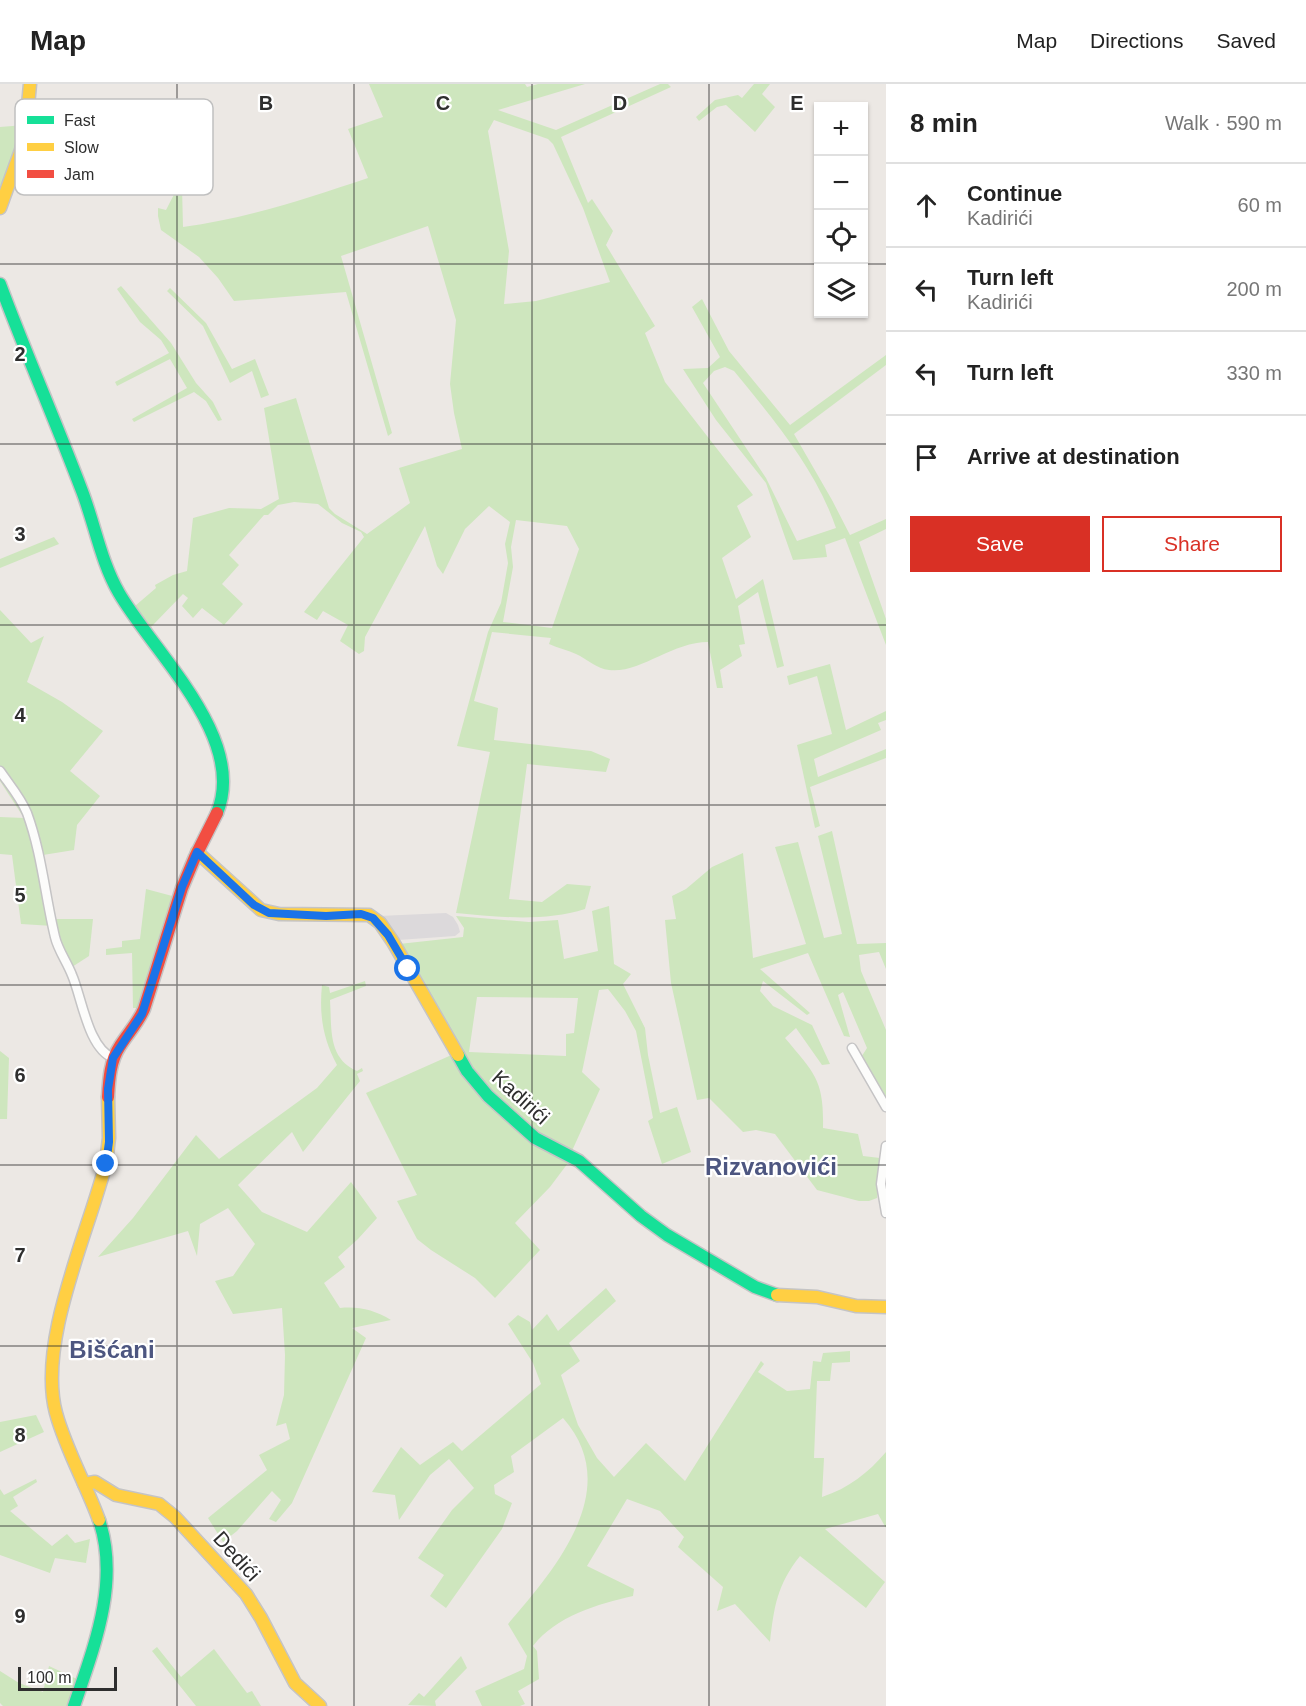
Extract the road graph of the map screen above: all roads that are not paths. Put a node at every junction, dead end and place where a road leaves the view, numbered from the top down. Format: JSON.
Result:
{"nodes":[{"id":1,"x":30,"y":84,"type":"edge"},
{"id":2,"x":29,"y":99,"type":"edge"},
{"id":3,"x":15,"y":167,"type":"edge"},
{"id":4,"x":0,"y":208,"type":"edge"},
{"id":5,"x":0,"y":284,"type":"edge"},
{"id":6,"x":0,"y":771,"type":"edge"},
{"id":7,"x":197,"y":852,"type":"junction"},
{"id":8,"x":852,"y":1048,"type":"dead end"},
{"id":9,"x":113,"y":1058,"type":"junction"},
{"id":10,"x":886,"y":1107,"type":"edge"},
{"id":11,"x":886,"y":1146,"type":"edge"},
{"id":12,"x":886,"y":1213,"type":"edge"},
{"id":13,"x":886,"y":1307,"type":"edge"},
{"id":14,"x":84,"y":1484,"type":"junction"},
{"id":15,"x":74,"y":1706,"type":"edge"},
{"id":16,"x":320,"y":1706,"type":"edge"}],
"edges":[{"from":1,"to":2,"type":"street"},
{"from":3,"to":4,"type":"street"},
{"from":5,"to":7,"type":"street"},
{"from":6,"to":9,"type":"street"},
{"from":7,"to":9,"type":"street"},
{"from":7,"to":13,"type":"street","name":"Kadirići"},
{"from":8,"to":10,"type":"street"},
{"from":9,"to":14,"type":"street"},
{"from":11,"to":12,"type":"street"},
{"from":14,"to":15,"type":"street"},
{"from":14,"to":16,"type":"street","name":"Dedići"}]}
